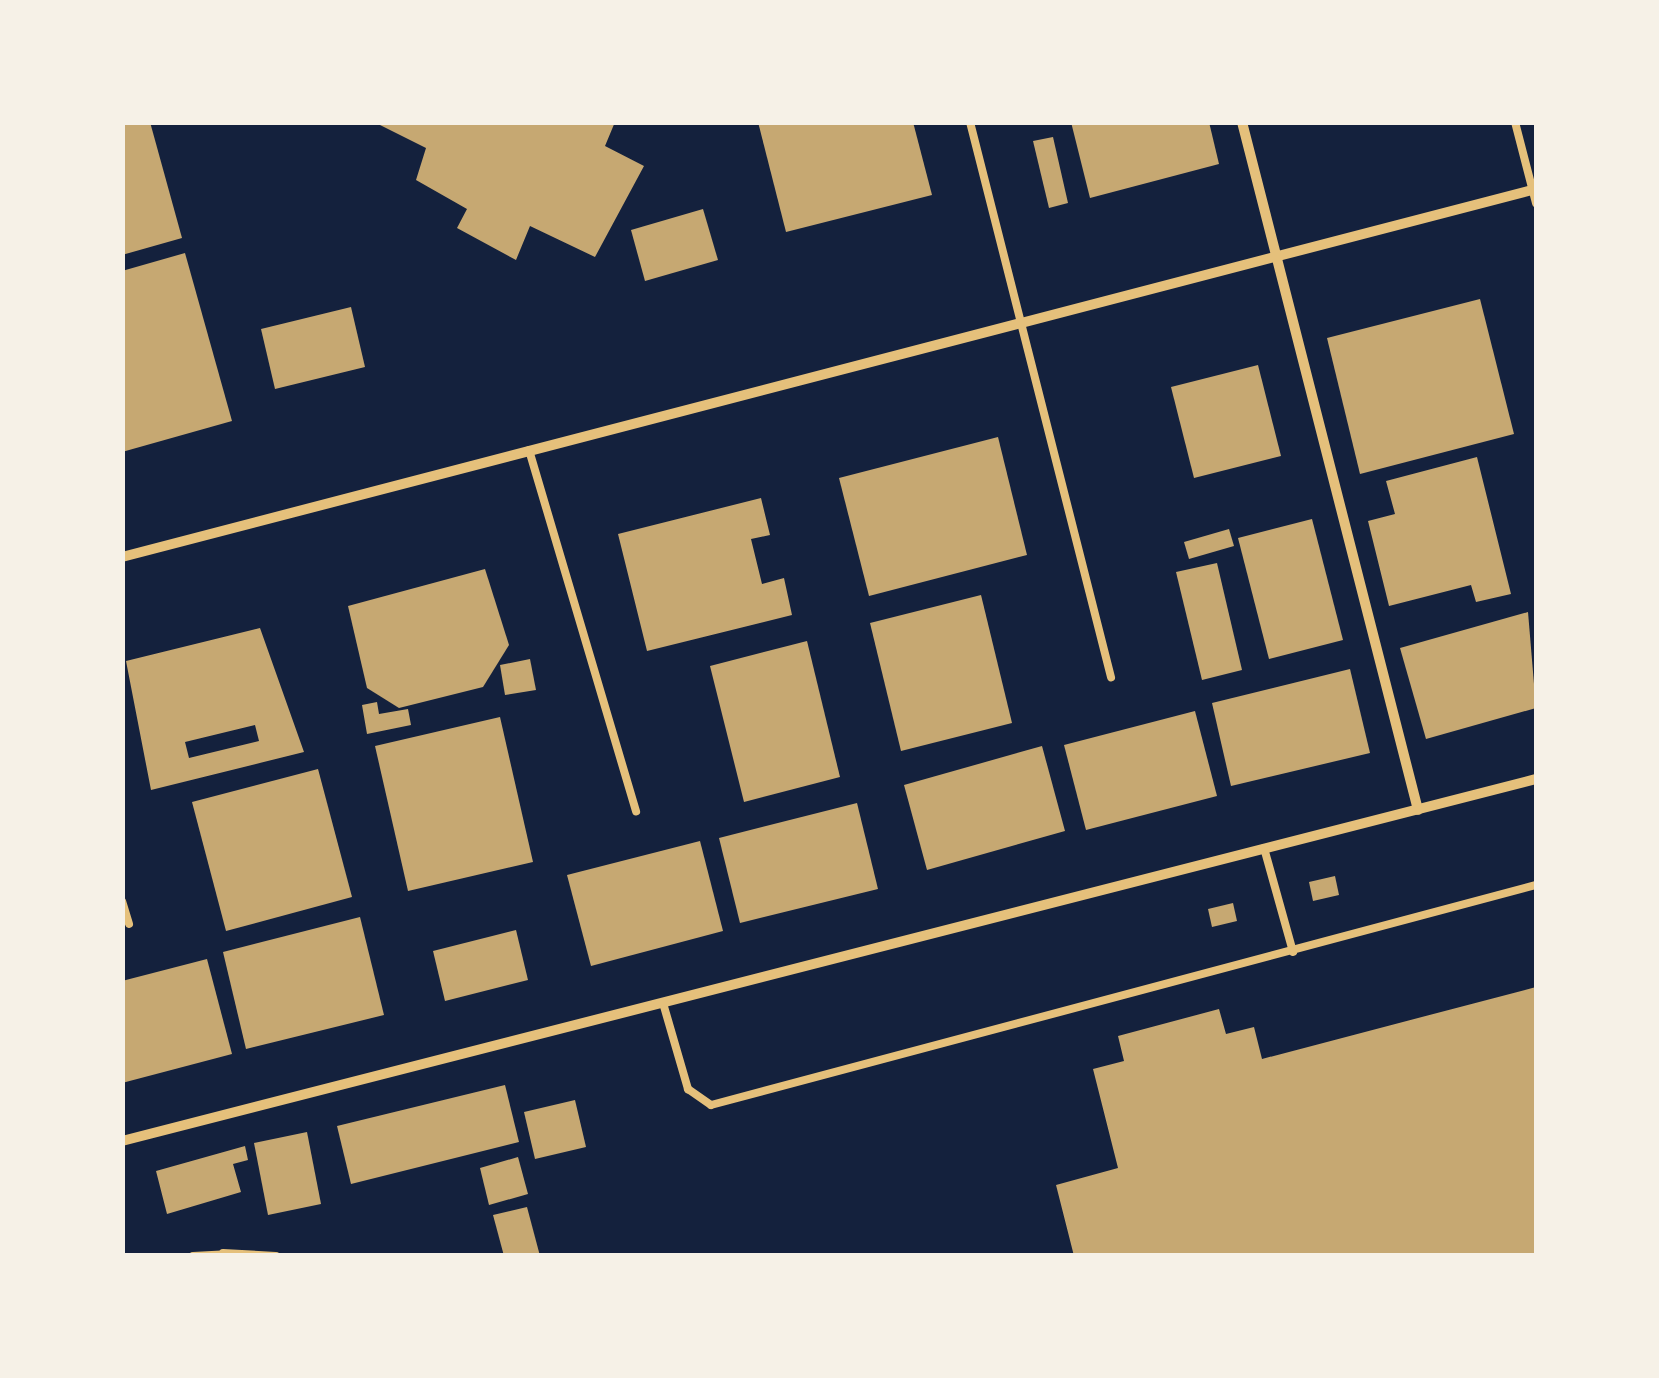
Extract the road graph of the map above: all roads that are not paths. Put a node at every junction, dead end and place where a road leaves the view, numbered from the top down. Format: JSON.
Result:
{"nodes":[{"id":1,"x":970,"y":122,"type":"edge"},
{"id":2,"x":1242,"y":122,"type":"edge"},
{"id":3,"x":1515,"y":122,"type":"edge"},
{"id":4,"x":1535,"y":189,"type":"edge"},
{"id":5,"x":1536,"y":203,"type":"edge"},
{"id":6,"x":1276,"y":256,"type":"junction"},
{"id":7,"x":1020,"y":323,"type":"junction"},
{"id":8,"x":529,"y":450,"type":"junction"},
{"id":9,"x":122,"y":556,"type":"edge"},
{"id":10,"x":1112,"y":677,"type":"dead end"},
{"id":11,"x":1536,"y":780,"type":"edge"},
{"id":12,"x":1418,"y":810,"type":"junction"},
{"id":13,"x":636,"y":811,"type":"dead end"},
{"id":14,"x":1264,"y":848,"type":"junction"},
{"id":15,"x":1536,"y":886,"type":"edge"},
{"id":16,"x":122,"y":901,"type":"edge"},
{"id":17,"x":128,"y":924,"type":"dead end"},
{"id":18,"x":1294,"y":952,"type":"junction"},
{"id":19,"x":663,"y":1002,"type":"junction"},
{"id":20,"x":122,"y":1140,"type":"edge"},
{"id":21,"x":226,"y":1254,"type":"edge"},
{"id":22,"x":193,"y":1256,"type":"edge"},
{"id":23,"x":276,"y":1256,"type":"edge"}],
"edges":[{"from":1,"to":7,"type":"lane"},
{"from":2,"to":6,"type":"street"},
{"from":3,"to":4,"type":"lane"},
{"from":4,"to":5,"type":"lane"},
{"from":4,"to":6,"type":"street"},
{"from":6,"to":7,"type":"street"},
{"from":6,"to":12,"type":"street"},
{"from":7,"to":8,"type":"street"},
{"from":7,"to":10,"type":"lane"},
{"from":8,"to":9,"type":"street"},
{"from":8,"to":13,"type":"lane"},
{"from":11,"to":12,"type":"street"},
{"from":12,"to":14,"type":"street"},
{"from":14,"to":18,"type":"lane"},
{"from":14,"to":19,"type":"street"},
{"from":15,"to":18,"type":"lane"},
{"from":16,"to":17,"type":"lane"},
{"from":18,"to":19,"type":"lane"},
{"from":19,"to":20,"type":"street"},
{"from":21,"to":22,"type":"lane"},
{"from":21,"to":23,"type":"lane"}]}
